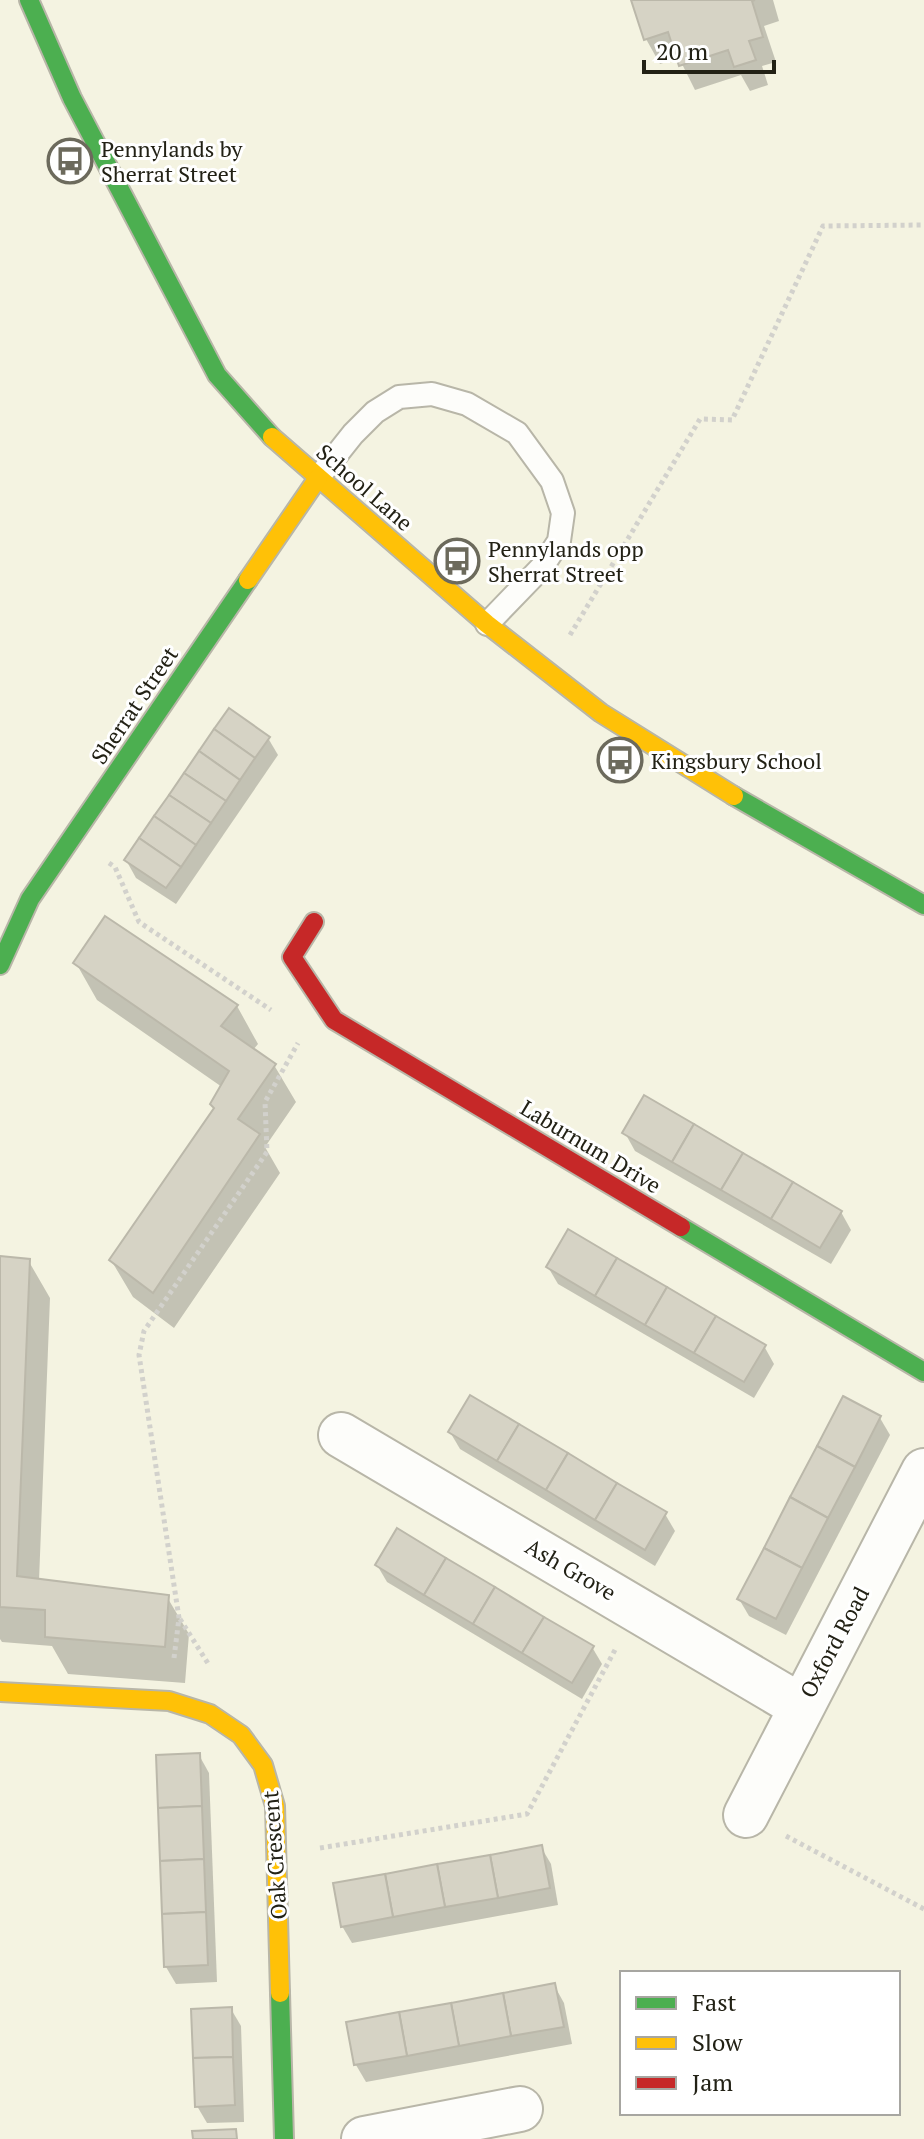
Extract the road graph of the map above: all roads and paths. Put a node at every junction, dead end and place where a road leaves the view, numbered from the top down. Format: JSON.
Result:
{"nodes":[{"id":1,"x":29,"y":0,"type":"edge"},
{"id":2,"x":924,"y":225,"type":"edge"},
{"id":3,"x":318,"y":478,"type":"junction"},
{"id":4,"x":487,"y":624,"type":"junction"},
{"id":5,"x":547,"y":673,"type":"junction"},
{"id":6,"x":72,"y":838,"type":"junction"},
{"id":7,"x":924,"y":905,"type":"edge"},
{"id":8,"x":314,"y":922,"type":"dead end"},
{"id":9,"x":0,"y":965,"type":"edge"},
{"id":10,"x":334,"y":1020,"type":"junction"},
{"id":11,"x":305,"y":1032,"type":"junction"},
{"id":12,"x":924,"y":1372,"type":"edge"},
{"id":13,"x":341,"y":1435,"type":"dead end"},
{"id":14,"x":924,"y":1471,"type":"edge"},
{"id":15,"x":638,"y":1608,"type":"junction"},
{"id":16,"x":0,"y":1692,"type":"edge"},
{"id":17,"x":169,"y":1701,"type":"junction"},
{"id":18,"x":800,"y":1706,"type":"junction"},
{"id":19,"x":746,"y":1815,"type":"joint"},
{"id":20,"x":277,"y":1855,"type":"junction"},
{"id":21,"x":924,"y":1909,"type":"edge"},
{"id":22,"x":520,"y":2109,"type":"dead end"},
{"id":23,"x":284,"y":2139,"type":"edge"},
{"id":24,"x":364,"y":2139,"type":"edge"}],
"edges":[{"from":1,"to":3,"type":"street","name":"School Lane"},
{"from":2,"to":5,"type":"path"},
{"from":3,"to":4,"type":"street","name":"School Lane"},
{"from":3,"to":4,"type":"lane"},
{"from":3,"to":6,"type":"street","name":"Sherrat Street"},
{"from":4,"to":5,"type":"street","name":"School Lane"},
{"from":5,"to":7,"type":"street","name":"School Lane"},
{"from":6,"to":9,"type":"street","name":"Sherrat Street"},
{"from":6,"to":11,"type":"path"},
{"from":8,"to":10,"type":"street","name":"Laburnum Drive"},
{"from":10,"to":11,"type":"path"},
{"from":10,"to":12,"type":"street","name":"Laburnum Drive"},
{"from":11,"to":17,"type":"path"},
{"from":13,"to":15,"type":"street","name":"Ash Grove"},
{"from":14,"to":18,"type":"street","name":"Oxford Road"},
{"from":15,"to":18,"type":"street","name":"Ash Grove"},
{"from":15,"to":20,"type":"path"},
{"from":16,"to":17,"type":"street","name":"Oak Crescent"},
{"from":17,"to":20,"type":"street","name":"Oak Crescent"},
{"from":18,"to":19,"type":"street","name":"Oxford Road"},
{"from":19,"to":21,"type":"path"},
{"from":20,"to":23,"type":"street","name":"Oak Crescent"},
{"from":22,"to":24,"type":"street"}]}
